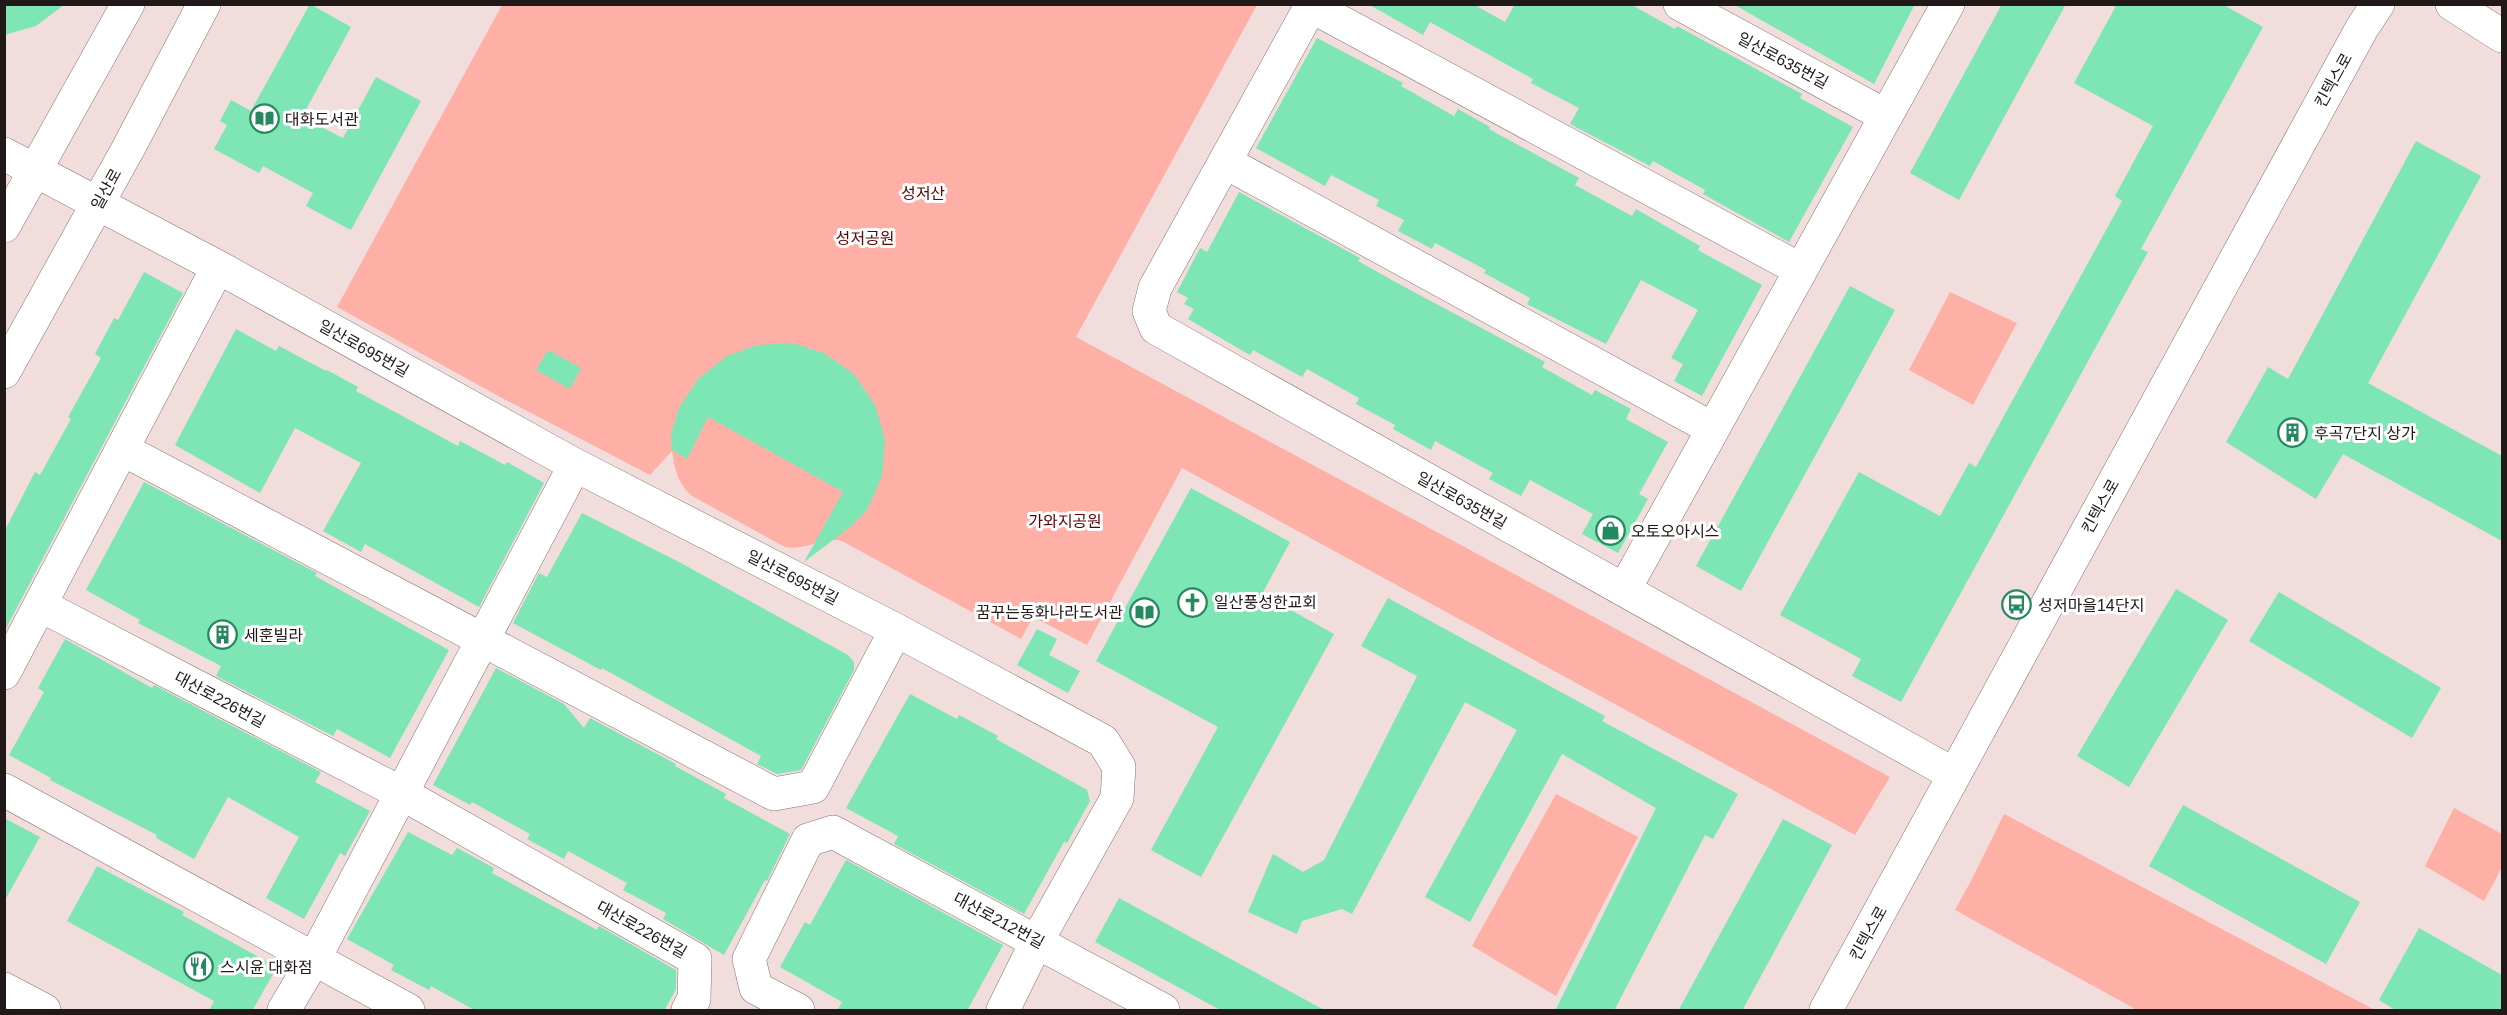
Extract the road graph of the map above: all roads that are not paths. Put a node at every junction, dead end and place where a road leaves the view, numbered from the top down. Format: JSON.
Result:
{"nodes":[{"id":1,"x":128,"y":4,"type":"edge"},
{"id":2,"x":204,"y":4,"type":"edge"},
{"id":3,"x":1680,"y":4,"type":"edge"},
{"id":4,"x":1948,"y":4,"type":"edge"},
{"id":5,"x":2378,"y":4,"type":"edge"},
{"id":6,"x":2451,"y":4,"type":"edge"},
{"id":7,"x":1311,"y":5,"type":"edge"},
{"id":8,"x":2502,"y":36,"type":"edge"},
{"id":9,"x":1886,"y":116,"type":"junction"},
{"id":10,"x":4,"y":154,"type":"edge"},
{"id":11,"x":1225,"y":162,"type":"junction"},
{"id":12,"x":34,"y":171,"type":"junction"},
{"id":13,"x":97,"y":204,"type":"junction"},
{"id":14,"x":4,"y":226,"type":"edge"},
{"id":15,"x":218,"y":267,"type":"junction"},
{"id":16,"x":1801,"y":270,"type":"junction"},
{"id":17,"x":4,"y":372,"type":"edge"},
{"id":18,"x":1713,"y":429,"type":"junction"},
{"id":19,"x":122,"y":449,"type":"junction"},
{"id":20,"x":575,"y":465,"type":"junction"},
{"id":21,"x":1624,"y":590,"type":"junction"},
{"id":22,"x":40,"y":605,"type":"junction"},
{"id":23,"x":896,"y":630,"type":"junction"},
{"id":24,"x":482,"y":638,"type":"junction"},
{"id":25,"x":4,"y":673,"type":"edge"},
{"id":26,"x":1953,"y":774,"type":"junction"},
{"id":27,"x":4,"y":790,"type":"edge"},
{"id":28,"x":401,"y":793,"type":"junction"},
{"id":29,"x":1037,"y":941,"type":"junction"},
{"id":30,"x":314,"y":959,"type":"junction"},
{"id":31,"x":4,"y":989,"type":"edge"},
{"id":32,"x":44,"y":1011,"type":"edge"},
{"id":33,"x":284,"y":1011,"type":"edge"},
{"id":34,"x":408,"y":1011,"type":"edge"},
{"id":35,"x":688,"y":1011,"type":"edge"},
{"id":36,"x":798,"y":1011,"type":"edge"},
{"id":37,"x":1003,"y":1011,"type":"edge"},
{"id":38,"x":1163,"y":1011,"type":"edge"},
{"id":39,"x":1826,"y":1011,"type":"edge"}],
"edges":[{"from":1,"to":12,"type":"street"},
{"from":2,"to":13,"type":"street","name":"일산로"},
{"from":3,"to":9,"type":"street","name":"일산로635번길"},
{"from":4,"to":9,"type":"street"},
{"from":5,"to":26,"type":"street","name":"킨텍스로"},
{"from":6,"to":8,"type":"street"},
{"from":7,"to":11,"type":"street"},
{"from":7,"to":16,"type":"street"},
{"from":9,"to":16,"type":"street"},
{"from":10,"to":12,"type":"street","name":"일산로695번길"},
{"from":11,"to":18,"type":"street"},
{"from":11,"to":21,"type":"street","name":"일산로635번길"},
{"from":12,"to":13,"type":"street","name":"일산로695번길"},
{"from":12,"to":14,"type":"street"},
{"from":13,"to":15,"type":"street","name":"일산로695번길"},
{"from":13,"to":17,"type":"street","name":"일산로"},
{"from":15,"to":19,"type":"street"},
{"from":15,"to":20,"type":"street","name":"일산로695번길"},
{"from":16,"to":18,"type":"street"},
{"from":18,"to":21,"type":"street"},
{"from":19,"to":22,"type":"street"},
{"from":19,"to":24,"type":"street"},
{"from":20,"to":23,"type":"street","name":"일산로695번길"},
{"from":20,"to":24,"type":"street"},
{"from":21,"to":26,"type":"street","name":"일산로635번길"},
{"from":22,"to":25,"type":"street"},
{"from":22,"to":28,"type":"street","name":"대산로226번길"},
{"from":23,"to":24,"type":"street"},
{"from":23,"to":29,"type":"street","name":"일산로695번길"},
{"from":24,"to":28,"type":"street"},
{"from":26,"to":39,"type":"street","name":"킨텍스로"},
{"from":27,"to":30,"type":"street"},
{"from":28,"to":30,"type":"street"},
{"from":28,"to":35,"type":"street","name":"대산로226번길"},
{"from":29,"to":36,"type":"street","name":"대산로212번길"},
{"from":29,"to":37,"type":"street","name":"일산로695번길"},
{"from":29,"to":38,"type":"street","name":"대산로212번길"},
{"from":30,"to":33,"type":"street"},
{"from":30,"to":34,"type":"street"},
{"from":31,"to":32,"type":"street"}]}
